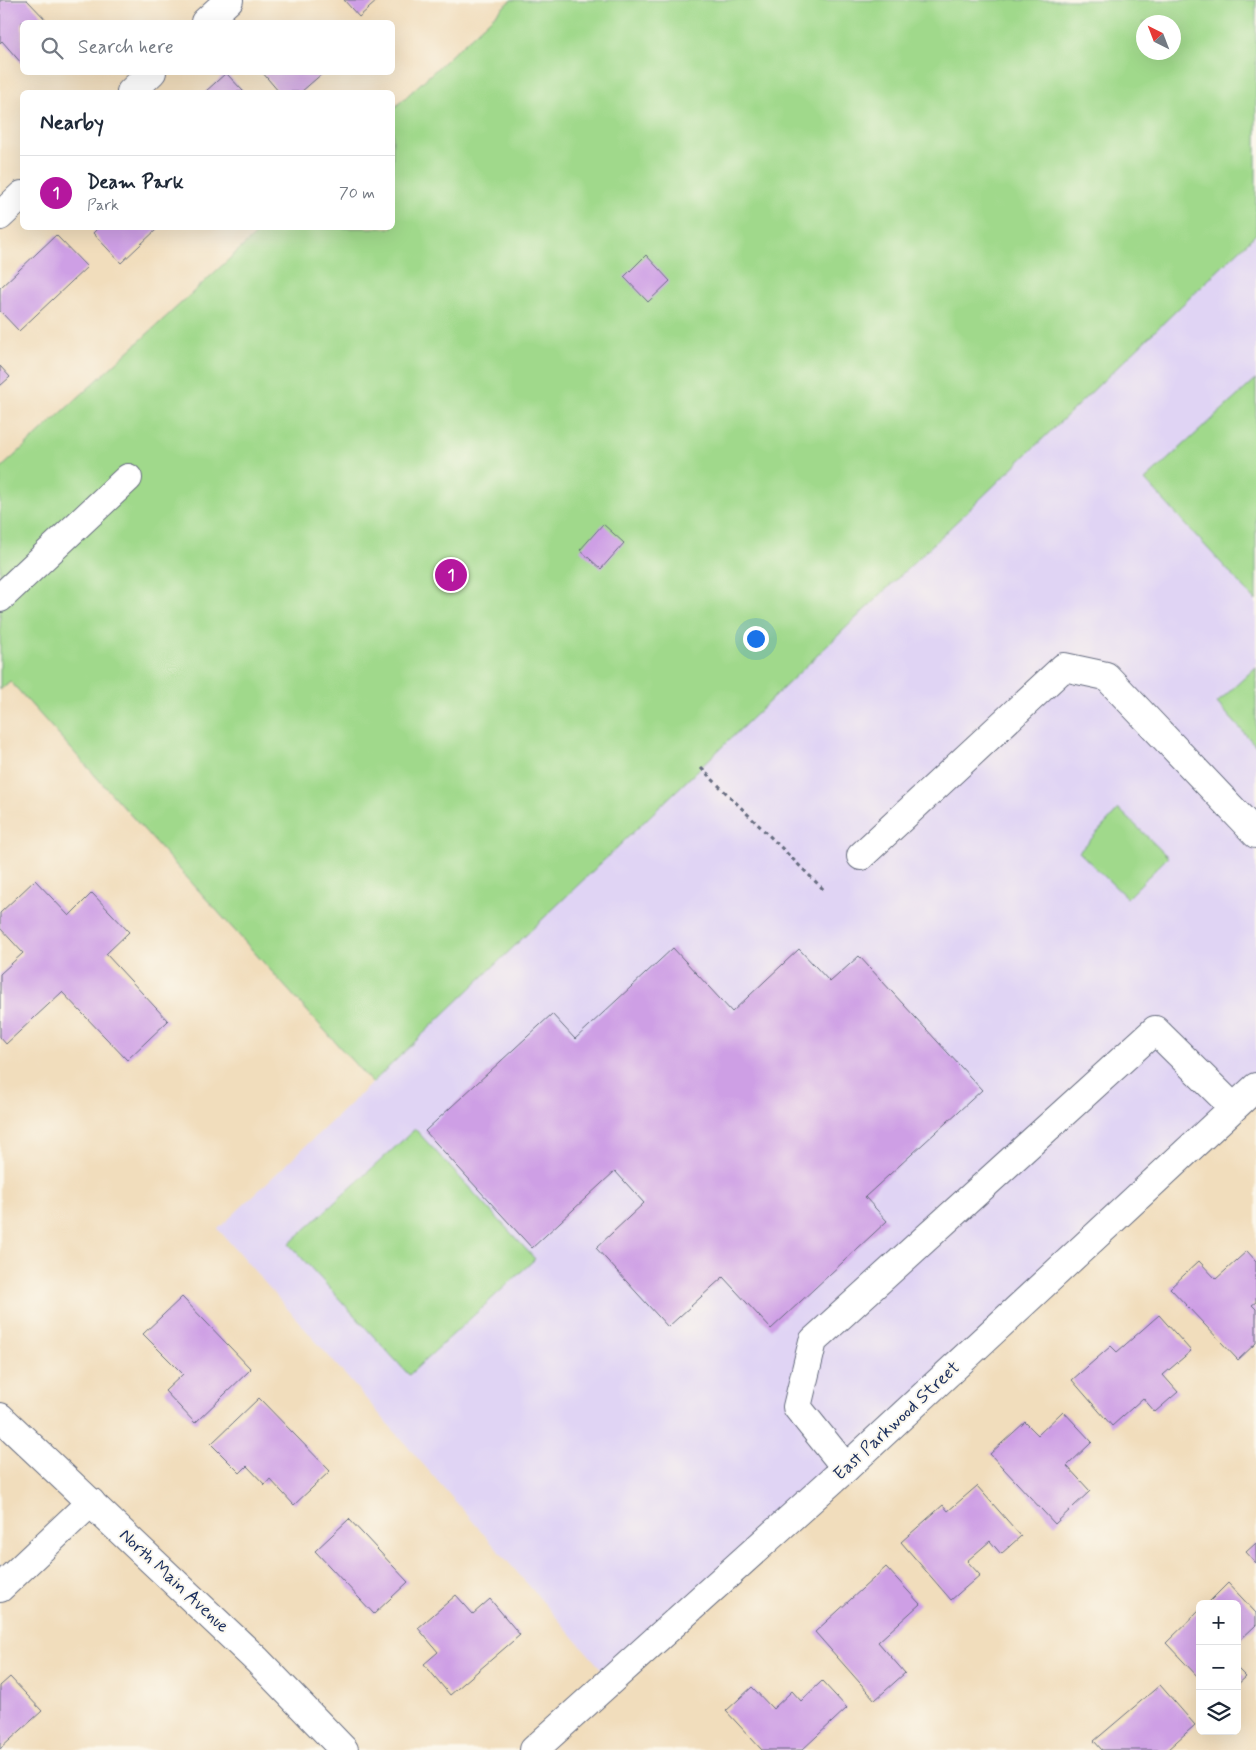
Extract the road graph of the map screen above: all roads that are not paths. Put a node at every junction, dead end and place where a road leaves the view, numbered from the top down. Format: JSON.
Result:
{"nodes":[{"id":1,"x":229,"y":0,"type":"edge"},
{"id":2,"x":207,"y":20,"type":"edge"},
{"id":3,"x":149,"y":75,"type":"edge"},
{"id":4,"x":133,"y":90,"type":"edge"},
{"id":5,"x":20,"y":197,"type":"edge"},
{"id":6,"x":0,"y":216,"type":"edge"},
{"id":7,"x":128,"y":478,"type":"dead end"},
{"id":8,"x":0,"y":598,"type":"edge"},
{"id":9,"x":1256,"y":834,"type":"edge"},
{"id":10,"x":861,"y":856,"type":"dead end"},
{"id":11,"x":1256,"y":1086,"type":"edge"},
{"id":12,"x":1233,"y":1108,"type":"junction"},
{"id":13,"x":0,"y":1417,"type":"edge"},
{"id":14,"x":846,"y":1468,"type":"junction"},
{"id":15,"x":90,"y":1502,"type":"junction"},
{"id":16,"x":0,"y":1588,"type":"edge"},
{"id":17,"x":344,"y":1750,"type":"edge"},
{"id":18,"x":534,"y":1750,"type":"edge"}],
"edges":[{"from":1,"to":2,"type":"street"},
{"from":3,"to":4,"type":"street"},
{"from":5,"to":6,"type":"street"},
{"from":7,"to":8,"type":"street"},
{"from":9,"to":10,"type":"street"},
{"from":11,"to":12,"type":"street","name":"East Parkwood Street"},
{"from":12,"to":14,"type":"street","name":"East Parkwood Street"},
{"from":12,"to":14,"type":"street"},
{"from":13,"to":15,"type":"street","name":"North Main Avenue"},
{"from":14,"to":18,"type":"street","name":"East Parkwood Street"},
{"from":15,"to":16,"type":"street"},
{"from":15,"to":17,"type":"street","name":"North Main Avenue"}]}
